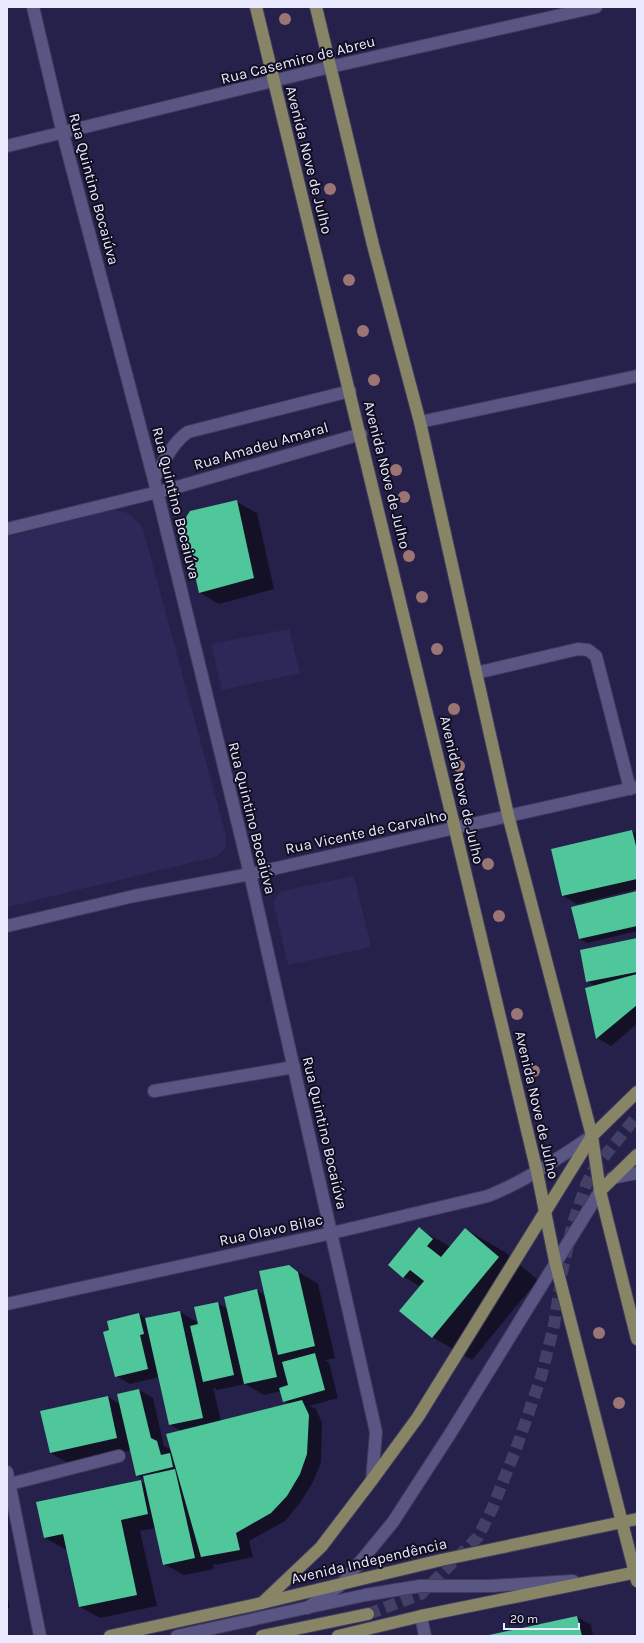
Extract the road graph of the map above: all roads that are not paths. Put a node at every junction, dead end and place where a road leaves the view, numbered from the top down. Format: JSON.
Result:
{"nodes":[{"id":1,"x":33,"y":7,"type":"edge"},
{"id":2,"x":256,"y":7,"type":"edge"},
{"id":3,"x":316,"y":7,"type":"edge"},
{"id":4,"x":596,"y":7,"type":"edge"},
{"id":5,"x":330,"y":67,"type":"junction"},
{"id":6,"x":273,"y":82,"type":"junction"},
{"id":7,"x":62,"y":134,"type":"junction"},
{"id":8,"x":7,"y":146,"type":"edge"},
{"id":9,"x":637,"y":376,"type":"edge"},
{"id":10,"x":350,"y":391,"type":"junction"},
{"id":11,"x":420,"y":422,"type":"junction"},
{"id":12,"x":360,"y":434,"type":"junction"},
{"id":13,"x":154,"y":479,"type":"junction"},
{"id":14,"x":157,"y":491,"type":"junction"},
{"id":15,"x":7,"y":529,"type":"edge"},
{"id":16,"x":476,"y":673,"type":"junction"},
{"id":17,"x":633,"y":788,"type":"edge"},
{"id":18,"x":508,"y":815,"type":"junction"},
{"id":19,"x":455,"y":829,"type":"junction"},
{"id":20,"x":250,"y":874,"type":"junction"},
{"id":21,"x":7,"y":926,"type":"edge"},
{"id":22,"x":294,"y":1067,"type":"junction"},
{"id":23,"x":154,"y":1091,"type":"dead end"},
{"id":24,"x":637,"y":1092,"type":"edge"},
{"id":25,"x":592,"y":1136,"type":"junction"},
{"id":26,"x":637,"y":1155,"type":"edge"},
{"id":27,"x":537,"y":1172,"type":"junction"},
{"id":28,"x":637,"y":1173,"type":"edge"},
{"id":29,"x":612,"y":1178,"type":"junction"},
{"id":30,"x":600,"y":1191,"type":"junction"},
{"id":31,"x":545,"y":1214,"type":"junction"},
{"id":32,"x":332,"y":1233,"type":"junction"},
{"id":33,"x":556,"y":1261,"type":"junction"},
{"id":34,"x":7,"y":1304,"type":"edge"},
{"id":35,"x":637,"y":1339,"type":"edge"},
{"id":36,"x":119,"y":1456,"type":"dead end"},
{"id":37,"x":7,"y":1472,"type":"edge"},
{"id":38,"x":372,"y":1480,"type":"junction"},
{"id":39,"x":10,"y":1484,"type":"junction"},
{"id":40,"x":637,"y":1519,"type":"edge"},
{"id":41,"x":621,"y":1523,"type":"junction"},
{"id":42,"x":636,"y":1575,"type":"edge"},
{"id":43,"x":601,"y":1580,"type":"junction"},
{"id":44,"x":342,"y":1584,"type":"junction"},
{"id":45,"x":262,"y":1603,"type":"junction"},
{"id":46,"x":307,"y":1608,"type":"junction"},
{"id":47,"x":368,"y":1614,"type":"tunnel mouth"},
{"id":48,"x":421,"y":1616,"type":"junction"},
{"id":49,"x":40,"y":1636,"type":"edge"},
{"id":50,"x":110,"y":1636,"type":"edge"},
{"id":51,"x":177,"y":1636,"type":"edge"},
{"id":52,"x":262,"y":1636,"type":"edge"},
{"id":53,"x":338,"y":1636,"type":"edge"},
{"id":54,"x":425,"y":1636,"type":"edge"}],
"edges":[{"from":1,"to":7,"type":"street","name":"Rua Quintino Bocaiúva"},
{"from":2,"to":6,"type":"main road","name":"Avenida Nove de Julho"},
{"from":3,"to":5,"type":"main road"},
{"from":4,"to":5,"type":"street","name":"Rua Casemiro de Abreu"},
{"from":5,"to":6,"type":"street","name":"Rua Casemiro de Abreu"},
{"from":5,"to":11,"type":"main road"},
{"from":6,"to":7,"type":"street","name":"Rua Casemiro de Abreu"},
{"from":6,"to":10,"type":"main road","name":"Avenida Nove de Julho"},
{"from":7,"to":8,"type":"street","name":"Rua Casemiro de Abreu"},
{"from":7,"to":13,"type":"street","name":"Rua Quintino Bocaiúva"},
{"from":9,"to":11,"type":"street"},
{"from":10,"to":12,"type":"main road","name":"Avenida Nove de Julho"},
{"from":10,"to":13,"type":"street"},
{"from":11,"to":16,"type":"main road"},
{"from":12,"to":14,"type":"street","name":"Rua Amadeu Amaral"},
{"from":12,"to":19,"type":"main road","name":"Avenida Nove de Julho"},
{"from":13,"to":14,"type":"street","name":"Rua Quintino Bocaiúva"},
{"from":14,"to":15,"type":"street","name":"Rua Amadeu Amaral"},
{"from":14,"to":20,"type":"street","name":"Rua Quintino Bocaiúva"},
{"from":16,"to":17,"type":"street"},
{"from":16,"to":18,"type":"main road"},
{"from":17,"to":18,"type":"street","name":"Rua Vicente de Carvalho"},
{"from":18,"to":19,"type":"street","name":"Rua Vicente de Carvalho"},
{"from":18,"to":25,"type":"main road"},
{"from":19,"to":20,"type":"street","name":"Rua Vicente de Carvalho"},
{"from":19,"to":27,"type":"main road","name":"Avenida Nove de Julho"},
{"from":20,"to":21,"type":"street","name":"Rua Vicente de Carvalho"},
{"from":20,"to":22,"type":"street","name":"Rua Quintino Bocaiúva"},
{"from":22,"to":23,"type":"street"},
{"from":22,"to":32,"type":"street","name":"Rua Quintino Bocaiúva"},
{"from":24,"to":25,"type":"main road"},
{"from":25,"to":27,"type":"street","name":"Rua Olavo Bilac"},
{"from":25,"to":30,"type":"main road"},
{"from":25,"to":31,"type":"main road"},
{"from":26,"to":29,"type":"main road"},
{"from":27,"to":31,"type":"main road","name":"Avenida Nove de Julho"},
{"from":27,"to":32,"type":"street","name":"Rua Olavo Bilac"},
{"from":28,"to":29,"type":"street"},
{"from":29,"to":30,"type":"main road"},
{"from":30,"to":33,"type":"street"},
{"from":30,"to":35,"type":"main road"},
{"from":31,"to":33,"type":"main road","name":"Avenida Nove de Julho"},
{"from":31,"to":38,"type":"main road"},
{"from":32,"to":34,"type":"street","name":"Rua Olavo Bilac"},
{"from":32,"to":38,"type":"street","name":"Rua Quintino Bocaiúva"},
{"from":33,"to":41,"type":"main road","name":"Avenida Nove de Julho"},
{"from":33,"to":44,"type":"street"},
{"from":36,"to":39,"type":"street"},
{"from":37,"to":39,"type":"street"},
{"from":38,"to":45,"type":"main road"},
{"from":39,"to":49,"type":"street"},
{"from":40,"to":41,"type":"main road","name":"Avenida Independência"},
{"from":41,"to":42,"type":"main road","name":"Avenida Nove de Julho"},
{"from":41,"to":44,"type":"main road","name":"Avenida Independência"},
{"from":42,"to":43,"type":"main road"},
{"from":43,"to":46,"type":"street"},
{"from":43,"to":48,"type":"main road"},
{"from":44,"to":45,"type":"main road","name":"Avenida Independência"},
{"from":44,"to":46,"type":"street"},
{"from":45,"to":50,"type":"main road","name":"Avenida Independência"},
{"from":46,"to":51,"type":"street"},
{"from":47,"to":52,"type":"main road"},
{"from":48,"to":53,"type":"main road"},
{"from":48,"to":54,"type":"street"}]}
